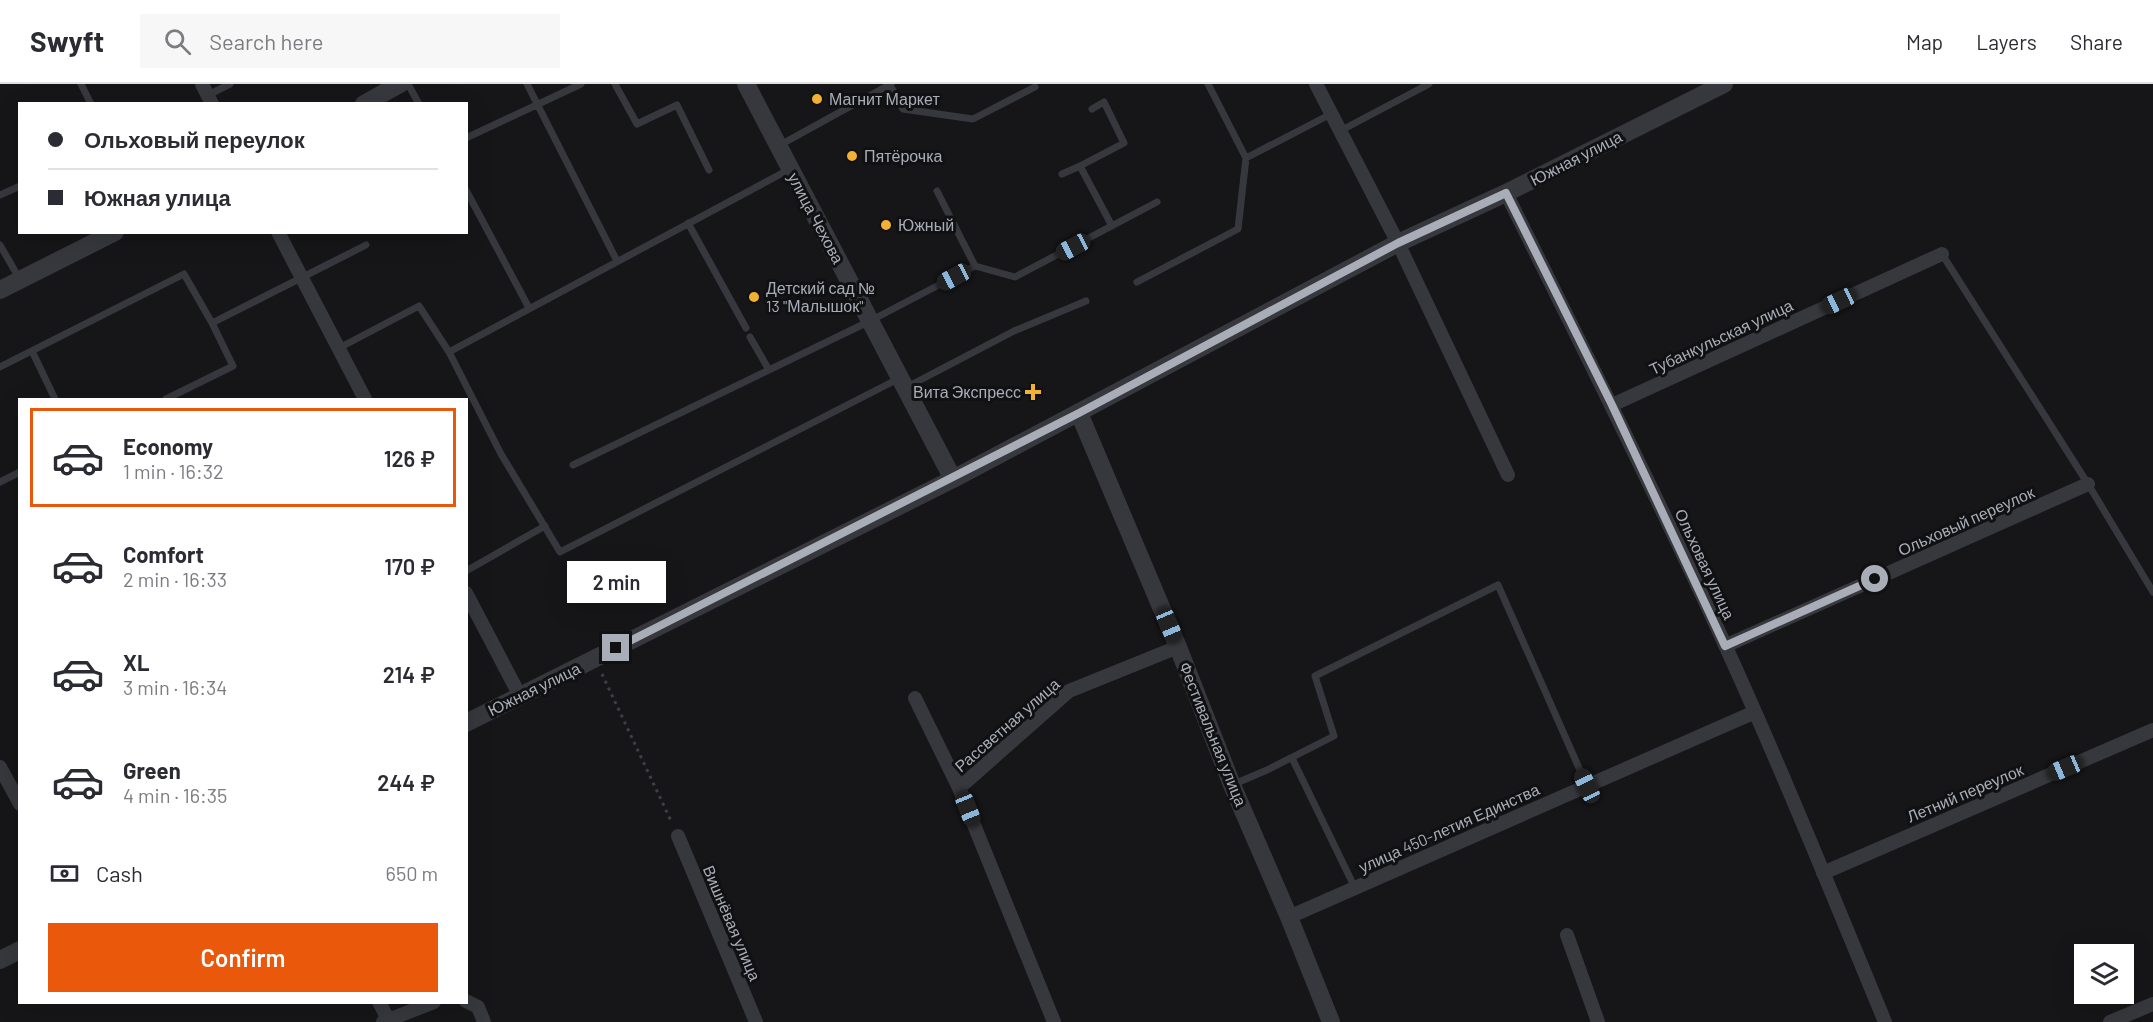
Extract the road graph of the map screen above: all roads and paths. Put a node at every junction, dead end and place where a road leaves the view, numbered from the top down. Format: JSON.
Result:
{"nodes":[{"id":1,"x":81,"y":84,"type":"edge"},
{"id":2,"x":230,"y":84,"type":"edge"},
{"id":3,"x":400,"y":84,"type":"edge"},
{"id":4,"x":408,"y":84,"type":"edge"},
{"id":5,"x":527,"y":84,"type":"edge"},
{"id":6,"x":581,"y":84,"type":"edge"},
{"id":7,"x":615,"y":84,"type":"edge"},
{"id":8,"x":746,"y":84,"type":"edge"},
{"id":9,"x":890,"y":84,"type":"edge"},
{"id":10,"x":1208,"y":84,"type":"edge"},
{"id":11,"x":1316,"y":84,"type":"edge"},
{"id":12,"x":1429,"y":84,"type":"edge"},
{"id":13,"x":1724,"y":84,"type":"edge"},
{"id":14,"x":1036,"y":85,"type":"edge"},
{"id":15,"x":207,"y":94,"type":"edge"},
{"id":16,"x":90,"y":102,"type":"edge"},
{"id":17,"x":368,"y":102,"type":"edge"},
{"id":18,"x":418,"y":102,"type":"edge"},
{"id":19,"x":538,"y":104,"type":"junction"},
{"id":20,"x":1092,"y":109,"type":"dead end"},
{"id":21,"x":1331,"y":114,"type":"junction"},
{"id":22,"x":1340,"y":131,"type":"junction"},
{"id":23,"x":468,"y":137,"type":"edge"},
{"id":24,"x":778,"y":146,"type":"junction"},
{"id":25,"x":1246,"y":158,"type":"junction"},
{"id":26,"x":1080,"y":166,"type":"junction"},
{"id":27,"x":790,"y":169,"type":"junction"},
{"id":28,"x":709,"y":170,"type":"dead end"},
{"id":29,"x":1062,"y":174,"type":"dead end"},
{"id":30,"x":18,"y":187,"type":"edge"},
{"id":31,"x":937,"y":191,"type":"dead end"},
{"id":32,"x":1506,"y":193,"type":"junction"},
{"id":33,"x":468,"y":194,"type":"edge"},
{"id":34,"x":0,"y":195,"type":"edge"},
{"id":35,"x":1157,"y":202,"type":"dead end"},
{"id":36,"x":688,"y":223,"type":"junction"},
{"id":37,"x":1112,"y":226,"type":"junction"},
{"id":38,"x":111,"y":234,"type":"edge"},
{"id":39,"x":279,"y":234,"type":"edge"},
{"id":40,"x":1398,"y":243,"type":"junction"},
{"id":41,"x":366,"y":245,"type":"dead end"},
{"id":42,"x":0,"y":246,"type":"edge"},
{"id":43,"x":1942,"y":254,"type":"joint"},
{"id":44,"x":617,"y":261,"type":"junction"},
{"id":45,"x":975,"y":267,"type":"junction"},
{"id":46,"x":302,"y":277,"type":"junction"},
{"id":47,"x":21,"y":280,"type":"junction"},
{"id":48,"x":1137,"y":282,"type":"dead end"},
{"id":49,"x":0,"y":290,"type":"edge"},
{"id":50,"x":1086,"y":301,"type":"dead end"},
{"id":51,"x":529,"y":308,"type":"junction"},
{"id":52,"x":870,"y":321,"type":"junction"},
{"id":53,"x":212,"y":323,"type":"junction"},
{"id":54,"x":746,"y":328,"type":"dead end"},
{"id":55,"x":750,"y":337,"type":"dead end"},
{"id":56,"x":339,"y":348,"type":"junction"},
{"id":57,"x":32,"y":351,"type":"junction"},
{"id":58,"x":449,"y":352,"type":"junction"},
{"id":59,"x":0,"y":367,"type":"edge"},
{"id":60,"x":769,"y":370,"type":"junction"},
{"id":61,"x":903,"y":383,"type":"junction"},
{"id":62,"x":178,"y":396,"type":"edge"},
{"id":63,"x":55,"y":398,"type":"edge"},
{"id":64,"x":364,"y":398,"type":"edge"},
{"id":65,"x":1612,"y":405,"type":"junction"},
{"id":66,"x":1079,"y":413,"type":"junction"},
{"id":67,"x":573,"y":465,"type":"dead end"},
{"id":68,"x":18,"y":473,"type":"edge"},
{"id":69,"x":1508,"y":475,"type":"dead end"},
{"id":70,"x":953,"y":479,"type":"junction"},
{"id":71,"x":0,"y":482,"type":"edge"},
{"id":72,"x":2088,"y":484,"type":"junction"},
{"id":73,"x":545,"y":526,"type":"junction"},
{"id":74,"x":468,"y":570,"type":"edge"},
{"id":75,"x":2153,"y":592,"type":"edge"},
{"id":76,"x":468,"y":597,"type":"edge"},
{"id":77,"x":1725,"y":646,"type":"junction"},
{"id":78,"x":1178,"y":647,"type":"junction"},
{"id":79,"x":595,"y":659,"type":"junction"},
{"id":80,"x":520,"y":696,"type":"junction"},
{"id":81,"x":915,"y":698,"type":"dead end"},
{"id":82,"x":1755,"y":712,"type":"junction"},
{"id":83,"x":468,"y":722,"type":"edge"},
{"id":84,"x":2153,"y":730,"type":"edge"},
{"id":85,"x":1292,"y":758,"type":"junction"},
{"id":86,"x":8,"y":780,"type":"edge"},
{"id":87,"x":1232,"y":785,"type":"junction"},
{"id":88,"x":1587,"y":786,"type":"junction"},
{"id":89,"x":959,"y":788,"type":"junction"},
{"id":90,"x":18,"y":800,"type":"edge"},
{"id":91,"x":678,"y":836,"type":"joint"},
{"id":92,"x":1823,"y":873,"type":"junction"},
{"id":93,"x":1355,"y":888,"type":"junction"},
{"id":94,"x":1289,"y":917,"type":"junction"},
{"id":95,"x":1567,"y":935,"type":"dead end"},
{"id":96,"x":18,"y":951,"type":"edge"},
{"id":97,"x":0,"y":959,"type":"edge"},
{"id":98,"x":380,"y":1004,"type":"edge"},
{"id":99,"x":429,"y":1004,"type":"edge"},
{"id":100,"x":472,"y":1004,"type":"edge"},
{"id":101,"x":2153,"y":1004,"type":"edge"},
{"id":102,"x":385,"y":1021,"type":"edge"},
{"id":103,"x":484,"y":1022,"type":"edge"},
{"id":104,"x":756,"y":1022,"type":"edge"},
{"id":105,"x":1054,"y":1022,"type":"edge"},
{"id":106,"x":1331,"y":1022,"type":"edge"},
{"id":107,"x":1598,"y":1022,"type":"edge"},
{"id":108,"x":1885,"y":1022,"type":"edge"},
{"id":109,"x":2110,"y":1022,"type":"edge"}],
"edges":[{"from":1,"to":16,"type":"lane"},
{"from":2,"to":15,"type":"lane"},
{"from":3,"to":17,"type":"street"},
{"from":4,"to":18,"type":"lane"},
{"from":5,"to":19,"type":"lane"},
{"from":6,"to":19,"type":"lane"},
{"from":7,"to":28,"type":"lane"},
{"from":8,"to":24,"type":"street","name":"улица Чехова"},
{"from":9,"to":14,"type":"lane"},
{"from":9,"to":24,"type":"lane"},
{"from":10,"to":25,"type":"lane"},
{"from":11,"to":21,"type":"street"},
{"from":12,"to":22,"type":"lane"},
{"from":13,"to":32,"type":"street","name":"Южная улица"},
{"from":19,"to":23,"type":"lane"},
{"from":19,"to":44,"type":"lane"},
{"from":20,"to":26,"type":"lane"},
{"from":21,"to":22,"type":"street"},
{"from":21,"to":25,"type":"lane"},
{"from":22,"to":40,"type":"street"},
{"from":24,"to":27,"type":"street","name":"улица Чехова"},
{"from":25,"to":48,"type":"lane"},
{"from":26,"to":29,"type":"lane"},
{"from":26,"to":37,"type":"lane"},
{"from":27,"to":36,"type":"lane"},
{"from":27,"to":52,"type":"street","name":"улица Чехова"},
{"from":30,"to":34,"type":"lane"},
{"from":31,"to":45,"type":"lane"},
{"from":32,"to":40,"type":"street","name":"Южная улица"},
{"from":32,"to":65,"type":"street","name":"Ольховая улица"},
{"from":33,"to":51,"type":"lane"},
{"from":35,"to":37,"type":"lane"},
{"from":36,"to":44,"type":"lane"},
{"from":36,"to":54,"type":"lane"},
{"from":37,"to":45,"type":"lane"},
{"from":38,"to":47,"type":"street"},
{"from":39,"to":46,"type":"street"},
{"from":40,"to":66,"type":"street","name":"Южная улица"},
{"from":40,"to":69,"type":"street"},
{"from":41,"to":46,"type":"lane"},
{"from":42,"to":47,"type":"lane"},
{"from":43,"to":65,"type":"street","name":"Тубанкульская улица"},
{"from":43,"to":72,"type":"lane"},
{"from":44,"to":51,"type":"lane"},
{"from":45,"to":52,"type":"lane"},
{"from":46,"to":53,"type":"lane"},
{"from":46,"to":56,"type":"street"},
{"from":47,"to":49,"type":"street"},
{"from":50,"to":61,"type":"lane"},
{"from":51,"to":58,"type":"lane"},
{"from":52,"to":60,"type":"lane"},
{"from":52,"to":61,"type":"street","name":"улица Чехова"},
{"from":53,"to":57,"type":"lane"},
{"from":53,"to":62,"type":"lane"},
{"from":55,"to":60,"type":"lane"},
{"from":56,"to":58,"type":"lane"},
{"from":56,"to":64,"type":"street"},
{"from":57,"to":59,"type":"lane"},
{"from":57,"to":63,"type":"lane"},
{"from":58,"to":73,"type":"lane"},
{"from":60,"to":67,"type":"lane"},
{"from":61,"to":70,"type":"street","name":"улица Чехова"},
{"from":61,"to":73,"type":"lane"},
{"from":65,"to":77,"type":"street","name":"Ольховая улица"},
{"from":66,"to":70,"type":"street","name":"Южная улица"},
{"from":66,"to":78,"type":"street","name":"Фестивальная улица"},
{"from":68,"to":71,"type":"lane"},
{"from":70,"to":79,"type":"street","name":"Южная улица"},
{"from":72,"to":75,"type":"lane"},
{"from":72,"to":77,"type":"street","name":"Ольховый переулок"},
{"from":73,"to":74,"type":"lane"},
{"from":76,"to":80,"type":"street"},
{"from":77,"to":82,"type":"street","name":"Ольховая улица"},
{"from":78,"to":87,"type":"street","name":"Фестивальная улица"},
{"from":78,"to":89,"type":"street","name":"Рассветная улица"},
{"from":79,"to":80,"type":"street","name":"Южная улица"},
{"from":79,"to":91,"type":"path"},
{"from":80,"to":83,"type":"street","name":"Южная улица"},
{"from":81,"to":89,"type":"street"},
{"from":82,"to":88,"type":"street","name":"улица 450-летия Единства"},
{"from":82,"to":92,"type":"street","name":"Ольховая улица"},
{"from":84,"to":92,"type":"street","name":"Летний переулок"},
{"from":85,"to":87,"type":"lane"},
{"from":85,"to":88,"type":"lane"},
{"from":85,"to":93,"type":"lane"},
{"from":86,"to":90,"type":"street"},
{"from":87,"to":94,"type":"street","name":"Фестивальная улица"},
{"from":88,"to":93,"type":"street","name":"улица 450-летия Единства"},
{"from":89,"to":105,"type":"street","name":"Рассветная улица"},
{"from":91,"to":104,"type":"street","name":"Вишнёвая улица"},
{"from":92,"to":108,"type":"street","name":"Ольховая улица"},
{"from":93,"to":94,"type":"street","name":"улица 450-летия Единства"},
{"from":94,"to":106,"type":"street","name":"Фестивальная улица"},
{"from":95,"to":107,"type":"street"},
{"from":96,"to":97,"type":"street"},
{"from":98,"to":102,"type":"street"},
{"from":99,"to":102,"type":"street"},
{"from":100,"to":103,"type":"street"},
{"from":101,"to":109,"type":"street"}]}
